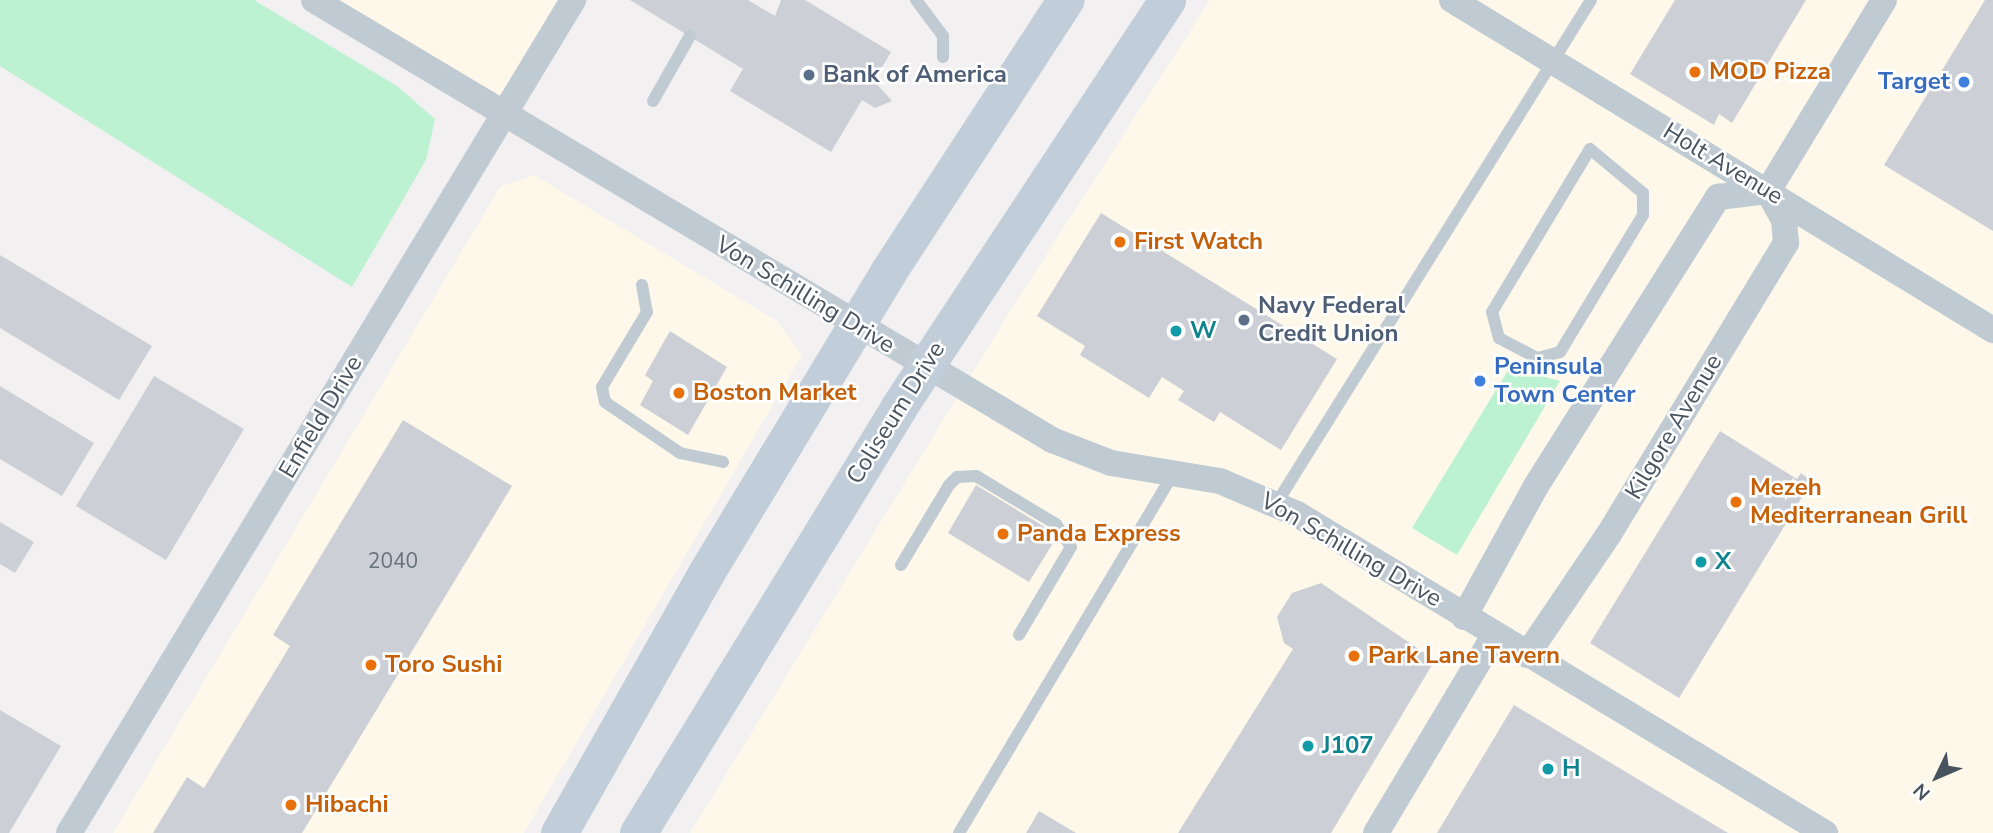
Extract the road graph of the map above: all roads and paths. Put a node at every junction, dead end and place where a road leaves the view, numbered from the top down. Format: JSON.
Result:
{"nodes":[{"id":1,"x":314,"y":0,"type":"edge"},
{"id":2,"x":573,"y":0,"type":"edge"},
{"id":3,"x":916,"y":0,"type":"edge"},
{"id":4,"x":1065,"y":0,"type":"edge"},
{"id":5,"x":1167,"y":0,"type":"edge"},
{"id":6,"x":1452,"y":0,"type":"edge"},
{"id":7,"x":1591,"y":0,"type":"edge"},
{"id":8,"x":1884,"y":0,"type":"edge"},
{"id":9,"x":690,"y":36,"type":"dead end"},
{"id":10,"x":943,"y":57,"type":"dead end"},
{"id":11,"x":1551,"y":62,"type":"junction"},
{"id":12,"x":653,"y":101,"type":"dead end"},
{"id":13,"x":505,"y":114,"type":"junction"},
{"id":14,"x":1590,"y":149,"type":"joint"},
{"id":15,"x":1768,"y":191,"type":"junction"},
{"id":16,"x":642,"y":285,"type":"dead end"},
{"id":17,"x":856,"y":326,"type":"junction"},
{"id":18,"x":1993,"y":330,"type":"edge"},
{"id":19,"x":924,"y":367,"type":"junction"},
{"id":20,"x":723,"y":462,"type":"dead end"},
{"id":21,"x":1175,"y":471,"type":"junction"},
{"id":22,"x":1276,"y":504,"type":"junction"},
{"id":23,"x":901,"y":565,"type":"dead end"},
{"id":24,"x":1464,"y":617,"type":"junction"},
{"id":25,"x":1019,"y":635,"type":"dead end"},
{"id":26,"x":1494,"y":636,"type":"junction"},
{"id":27,"x":1527,"y":655,"type":"junction"},
{"id":28,"x":69,"y":833,"type":"edge"},
{"id":29,"x":559,"y":833,"type":"edge"},
{"id":30,"x":638,"y":833,"type":"edge"},
{"id":31,"x":959,"y":833,"type":"edge"},
{"id":32,"x":1376,"y":833,"type":"edge"},
{"id":33,"x":1825,"y":833,"type":"edge"}],
"edges":[{"from":1,"to":13,"type":"street","name":"Von Schilling Drive"},
{"from":2,"to":13,"type":"street","name":"Enfield Drive"},
{"from":3,"to":10,"type":"lane"},
{"from":4,"to":17,"type":"street"},
{"from":5,"to":19,"type":"street","name":"Coliseum Drive"},
{"from":6,"to":11,"type":"street","name":"Holt Avenue"},
{"from":7,"to":11,"type":"lane"},
{"from":8,"to":15,"type":"street"},
{"from":9,"to":12,"type":"lane"},
{"from":11,"to":15,"type":"street","name":"Holt Avenue"},
{"from":11,"to":22,"type":"lane"},
{"from":13,"to":17,"type":"street","name":"Von Schilling Drive"},
{"from":13,"to":28,"type":"street","name":"Enfield Drive"},
{"from":14,"to":14,"type":"lane"},
{"from":15,"to":18,"type":"street","name":"Holt Avenue"},
{"from":15,"to":24,"type":"street"},
{"from":15,"to":27,"type":"street","name":"Kilgore Avenue"},
{"from":16,"to":20,"type":"lane"},
{"from":17,"to":19,"type":"street","name":"Von Schilling Drive"},
{"from":17,"to":29,"type":"street"},
{"from":19,"to":21,"type":"street","name":"Von Schilling Drive"},
{"from":19,"to":30,"type":"street","name":"Coliseum Drive"},
{"from":21,"to":22,"type":"street","name":"Von Schilling Drive"},
{"from":21,"to":31,"type":"lane"},
{"from":22,"to":24,"type":"street","name":"Von Schilling Drive"},
{"from":23,"to":25,"type":"lane"},
{"from":24,"to":26,"type":"street","name":"Von Schilling Drive"},
{"from":26,"to":27,"type":"street","name":"Von Schilling Drive"},
{"from":26,"to":32,"type":"street"},
{"from":27,"to":33,"type":"street","name":"Von Schilling Drive"}]}
